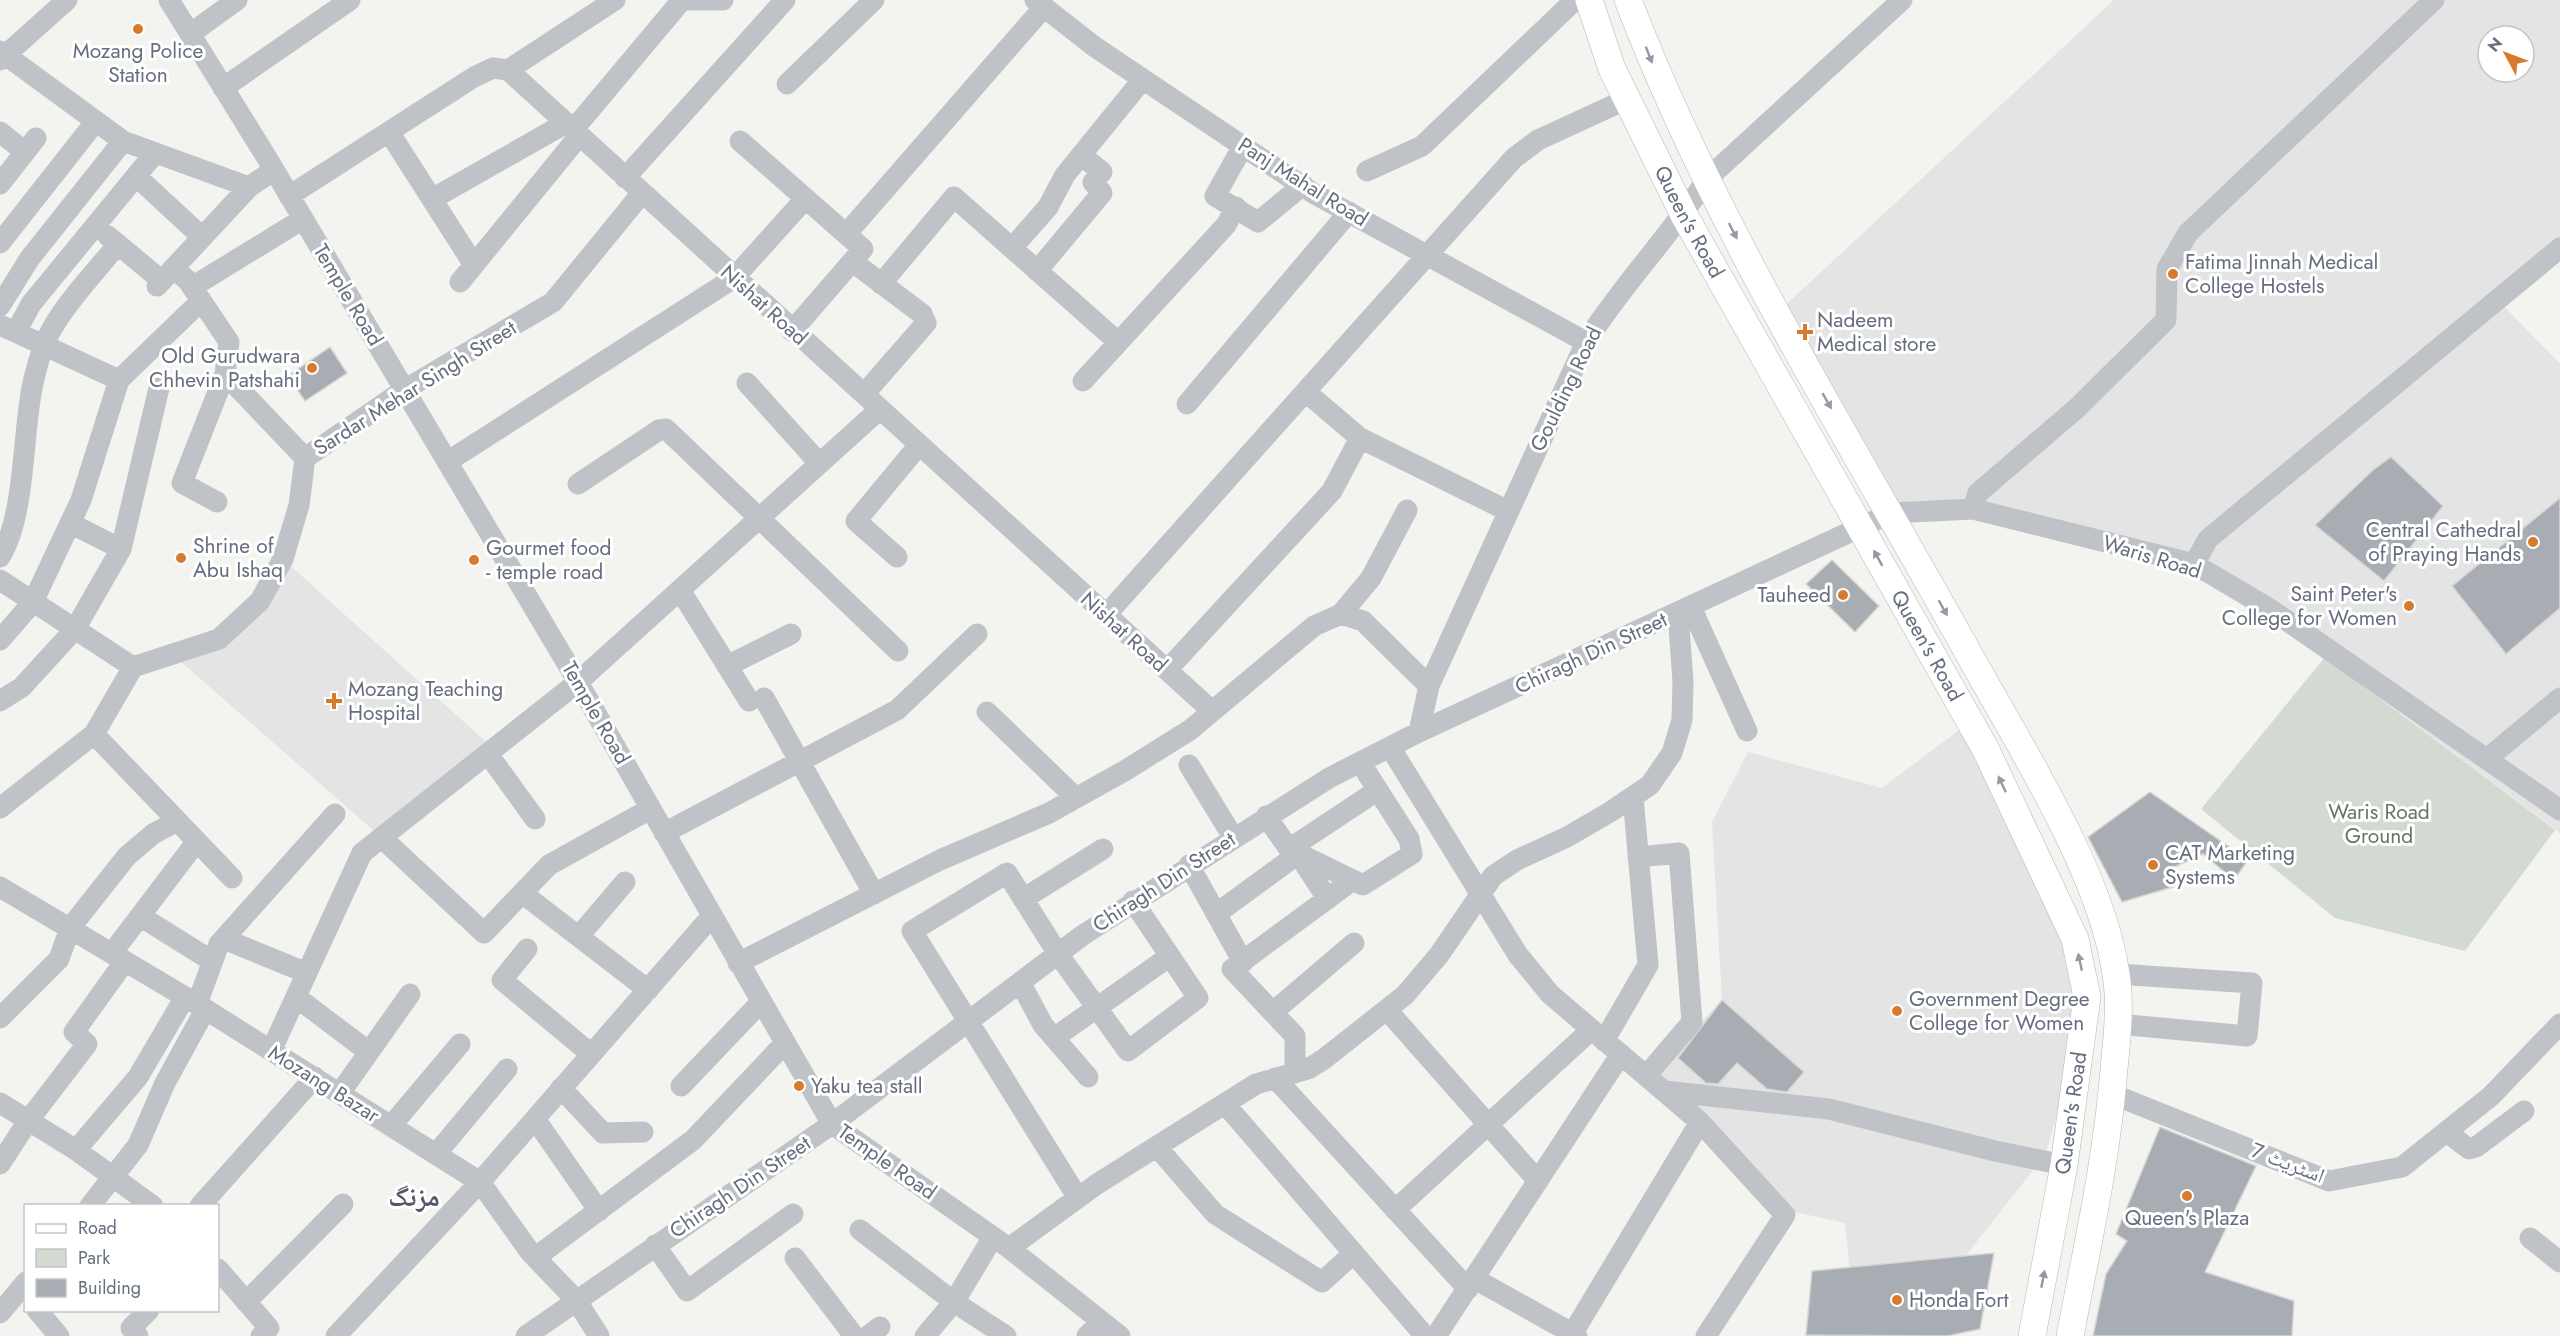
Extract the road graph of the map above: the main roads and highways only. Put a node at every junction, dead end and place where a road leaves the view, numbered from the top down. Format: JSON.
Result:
{"nodes":[{"id":1,"x":1589,"y":0,"type":"edge"},
{"id":2,"x":1628,"y":0,"type":"edge"},
{"id":3,"x":2031,"y":1336,"type":"edge"},
{"id":4,"x":2070,"y":1336,"type":"edge"}],
"edges":[{"from":3,"to":1,"type":"main road","name":"Queen's Road","one_way":true},
{"from":2,"to":4,"type":"main road","name":"Queen's Road","one_way":true}]}
